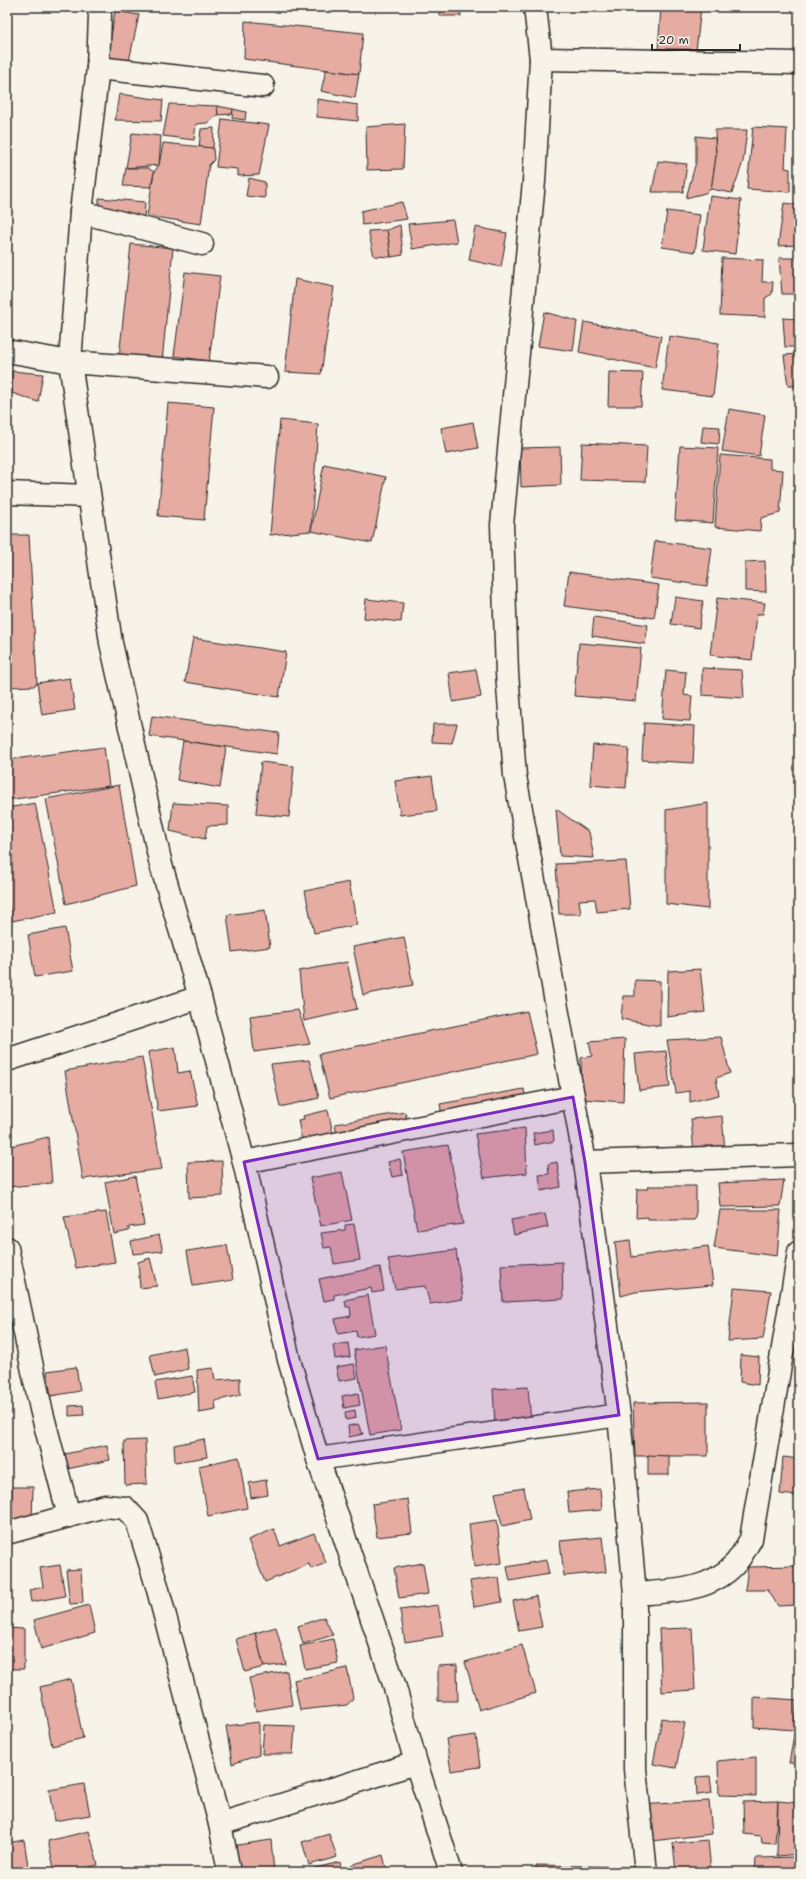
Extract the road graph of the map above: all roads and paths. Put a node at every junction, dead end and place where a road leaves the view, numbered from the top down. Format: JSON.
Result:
{"nodes":[{"id":1,"x":98,"y":7,"type":"edge"},
{"id":2,"x":535,"y":7,"type":"edge"},
{"id":3,"x":541,"y":59,"type":"junction"},
{"id":4,"x":799,"y":64,"type":"edge"},
{"id":5,"x":98,"y":68,"type":"junction"},
{"id":6,"x":263,"y":86,"type":"dead end"},
{"id":7,"x":81,"y":212,"type":"junction"},
{"id":8,"x":202,"y":244,"type":"dead end"},
{"id":9,"x":7,"y":352,"type":"edge"},
{"id":10,"x":70,"y":362,"type":"junction"},
{"id":11,"x":267,"y":377,"type":"dead end"},
{"id":12,"x":7,"y":493,"type":"edge"},
{"id":13,"x":89,"y":496,"type":"junction"},
{"id":14,"x":200,"y":997,"type":"junction"},
{"id":15,"x":7,"y":1060,"type":"edge"},
{"id":16,"x":573,"y":1097,"type":"junction"},
{"id":17,"x":799,"y":1155,"type":"edge"},
{"id":18,"x":244,"y":1162,"type":"junction"},
{"id":19,"x":585,"y":1162,"type":"junction"},
{"id":20,"x":7,"y":1248,"type":"edge"},
{"id":21,"x":799,"y":1252,"type":"edge"},
{"id":22,"x":792,"y":1341,"type":"edge"},
{"id":23,"x":619,"y":1415,"type":"junction"},
{"id":24,"x":318,"y":1459,"type":"junction"},
{"id":25,"x":69,"y":1516,"type":"junction"},
{"id":26,"x":7,"y":1534,"type":"edge"},
{"id":27,"x":635,"y":1594,"type":"junction"},
{"id":28,"x":416,"y":1763,"type":"junction"},
{"id":29,"x":220,"y":1824,"type":"junction"},
{"id":30,"x":229,"y":1872,"type":"edge"},
{"id":31,"x":451,"y":1872,"type":"edge"},
{"id":32,"x":646,"y":1872,"type":"edge"}],
"edges":[{"from":1,"to":5,"type":"street"},
{"from":2,"to":3,"type":"street"},
{"from":3,"to":4,"type":"street"},
{"from":3,"to":16,"type":"street"},
{"from":5,"to":6,"type":"street"},
{"from":5,"to":7,"type":"street"},
{"from":7,"to":8,"type":"street"},
{"from":7,"to":10,"type":"street"},
{"from":9,"to":10,"type":"street"},
{"from":10,"to":11,"type":"street"},
{"from":10,"to":13,"type":"street"},
{"from":12,"to":13,"type":"street"},
{"from":13,"to":14,"type":"street"},
{"from":14,"to":15,"type":"street"},
{"from":14,"to":18,"type":"street"},
{"from":16,"to":18,"type":"street"},
{"from":16,"to":19,"type":"street"},
{"from":17,"to":19,"type":"street"},
{"from":18,"to":24,"type":"street"},
{"from":19,"to":23,"type":"street"},
{"from":20,"to":25,"type":"street"},
{"from":21,"to":22,"type":"street"},
{"from":22,"to":27,"type":"street"},
{"from":23,"to":24,"type":"street"},
{"from":23,"to":27,"type":"street"},
{"from":24,"to":28,"type":"street"},
{"from":25,"to":26,"type":"street"},
{"from":25,"to":29,"type":"street"},
{"from":27,"to":32,"type":"street"},
{"from":28,"to":29,"type":"street"},
{"from":28,"to":31,"type":"street"},
{"from":29,"to":30,"type":"street"}]}
